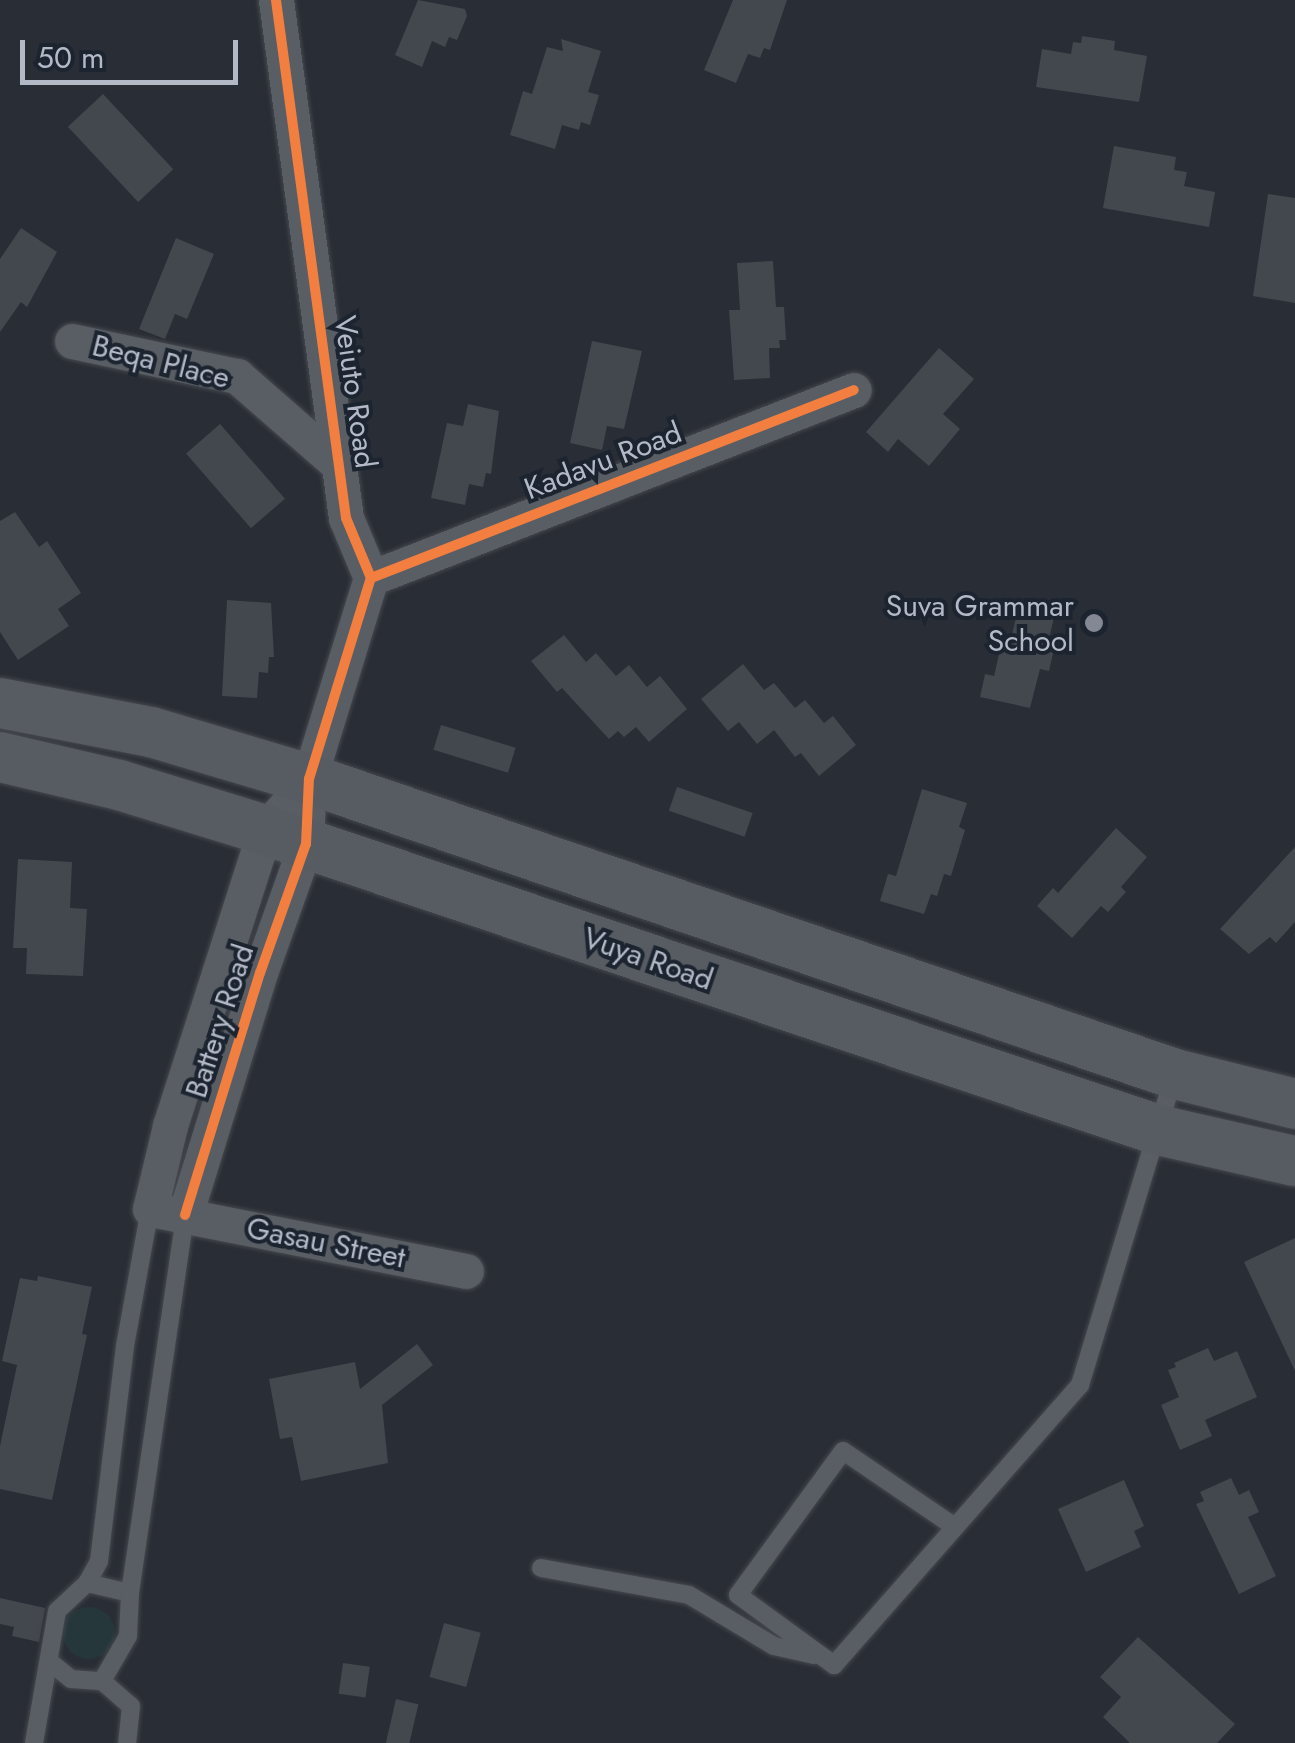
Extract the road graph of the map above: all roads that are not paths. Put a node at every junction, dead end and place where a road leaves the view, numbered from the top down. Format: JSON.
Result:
{"nodes":[{"id":1,"x":276,"y":0,"type":"edge"},
{"id":2,"x":72,"y":340,"type":"dead end"},
{"id":3,"x":854,"y":390,"type":"dead end"},
{"id":4,"x":340,"y":466,"type":"junction"},
{"id":5,"x":371,"y":578,"type":"junction"},
{"id":6,"x":0,"y":702,"type":"edge"},
{"id":7,"x":0,"y":756,"type":"edge"},
{"id":8,"x":310,"y":779,"type":"junction"},
{"id":9,"x":286,"y":837,"type":"junction"},
{"id":10,"x":1175,"y":1074,"type":"junction"},
{"id":11,"x":1295,"y":1104,"type":"edge"},
{"id":12,"x":1158,"y":1130,"type":"junction"},
{"id":13,"x":1295,"y":1161,"type":"edge"},
{"id":14,"x":168,"y":1212,"type":"junction"},
{"id":15,"x":466,"y":1272,"type":"dead end"},
{"id":16,"x":955,"y":1527,"type":"junction"},
{"id":17,"x":541,"y":1568,"type":"dead end"},
{"id":18,"x":86,"y":1582,"type":"junction"},
{"id":19,"x":130,"y":1593,"type":"junction"},
{"id":20,"x":824,"y":1658,"type":"junction"},
{"id":21,"x":50,"y":1662,"type":"junction"},
{"id":22,"x":102,"y":1681,"type":"junction"},
{"id":23,"x":34,"y":1743,"type":"edge"},
{"id":24,"x":126,"y":1743,"type":"edge"}],
"edges":[{"from":1,"to":4,"type":"street","name":"Veiuto Road"},
{"from":2,"to":4,"type":"street","name":"Beqa Place"},
{"from":3,"to":5,"type":"street","name":"Kadavu Road"},
{"from":4,"to":5,"type":"street","name":"Veiuto Road"},
{"from":5,"to":8,"type":"street"},
{"from":6,"to":8,"type":"main road","name":"Vuya Road"},
{"from":7,"to":9,"type":"main road","name":"Vuya Road"},
{"from":8,"to":9,"type":"street","name":"Battery Road"},
{"from":8,"to":10,"type":"main road","name":"Vuya Road"},
{"from":9,"to":12,"type":"main road","name":"Vuya Road"},
{"from":9,"to":14,"type":"street","name":"Battery Road"},
{"from":10,"to":11,"type":"main road","name":"Vuya Road"},
{"from":10,"to":12,"type":"lane"},
{"from":12,"to":13,"type":"main road","name":"Vuya Road"},
{"from":12,"to":16,"type":"lane"},
{"from":14,"to":15,"type":"street","name":"Gasau Street"},
{"from":14,"to":18,"type":"lane","name":"Battery Road"},
{"from":14,"to":19,"type":"lane","name":"Battery Road"},
{"from":16,"to":20,"type":"lane"},
{"from":16,"to":20,"type":"lane"},
{"from":17,"to":20,"type":"lane"},
{"from":18,"to":19,"type":"lane"},
{"from":18,"to":21,"type":"lane","name":"Battery Road"},
{"from":19,"to":22,"type":"lane","name":"Battery Road"},
{"from":21,"to":22,"type":"lane"},
{"from":21,"to":23,"type":"lane","name":"Battery Road"},
{"from":22,"to":24,"type":"lane"}]}
